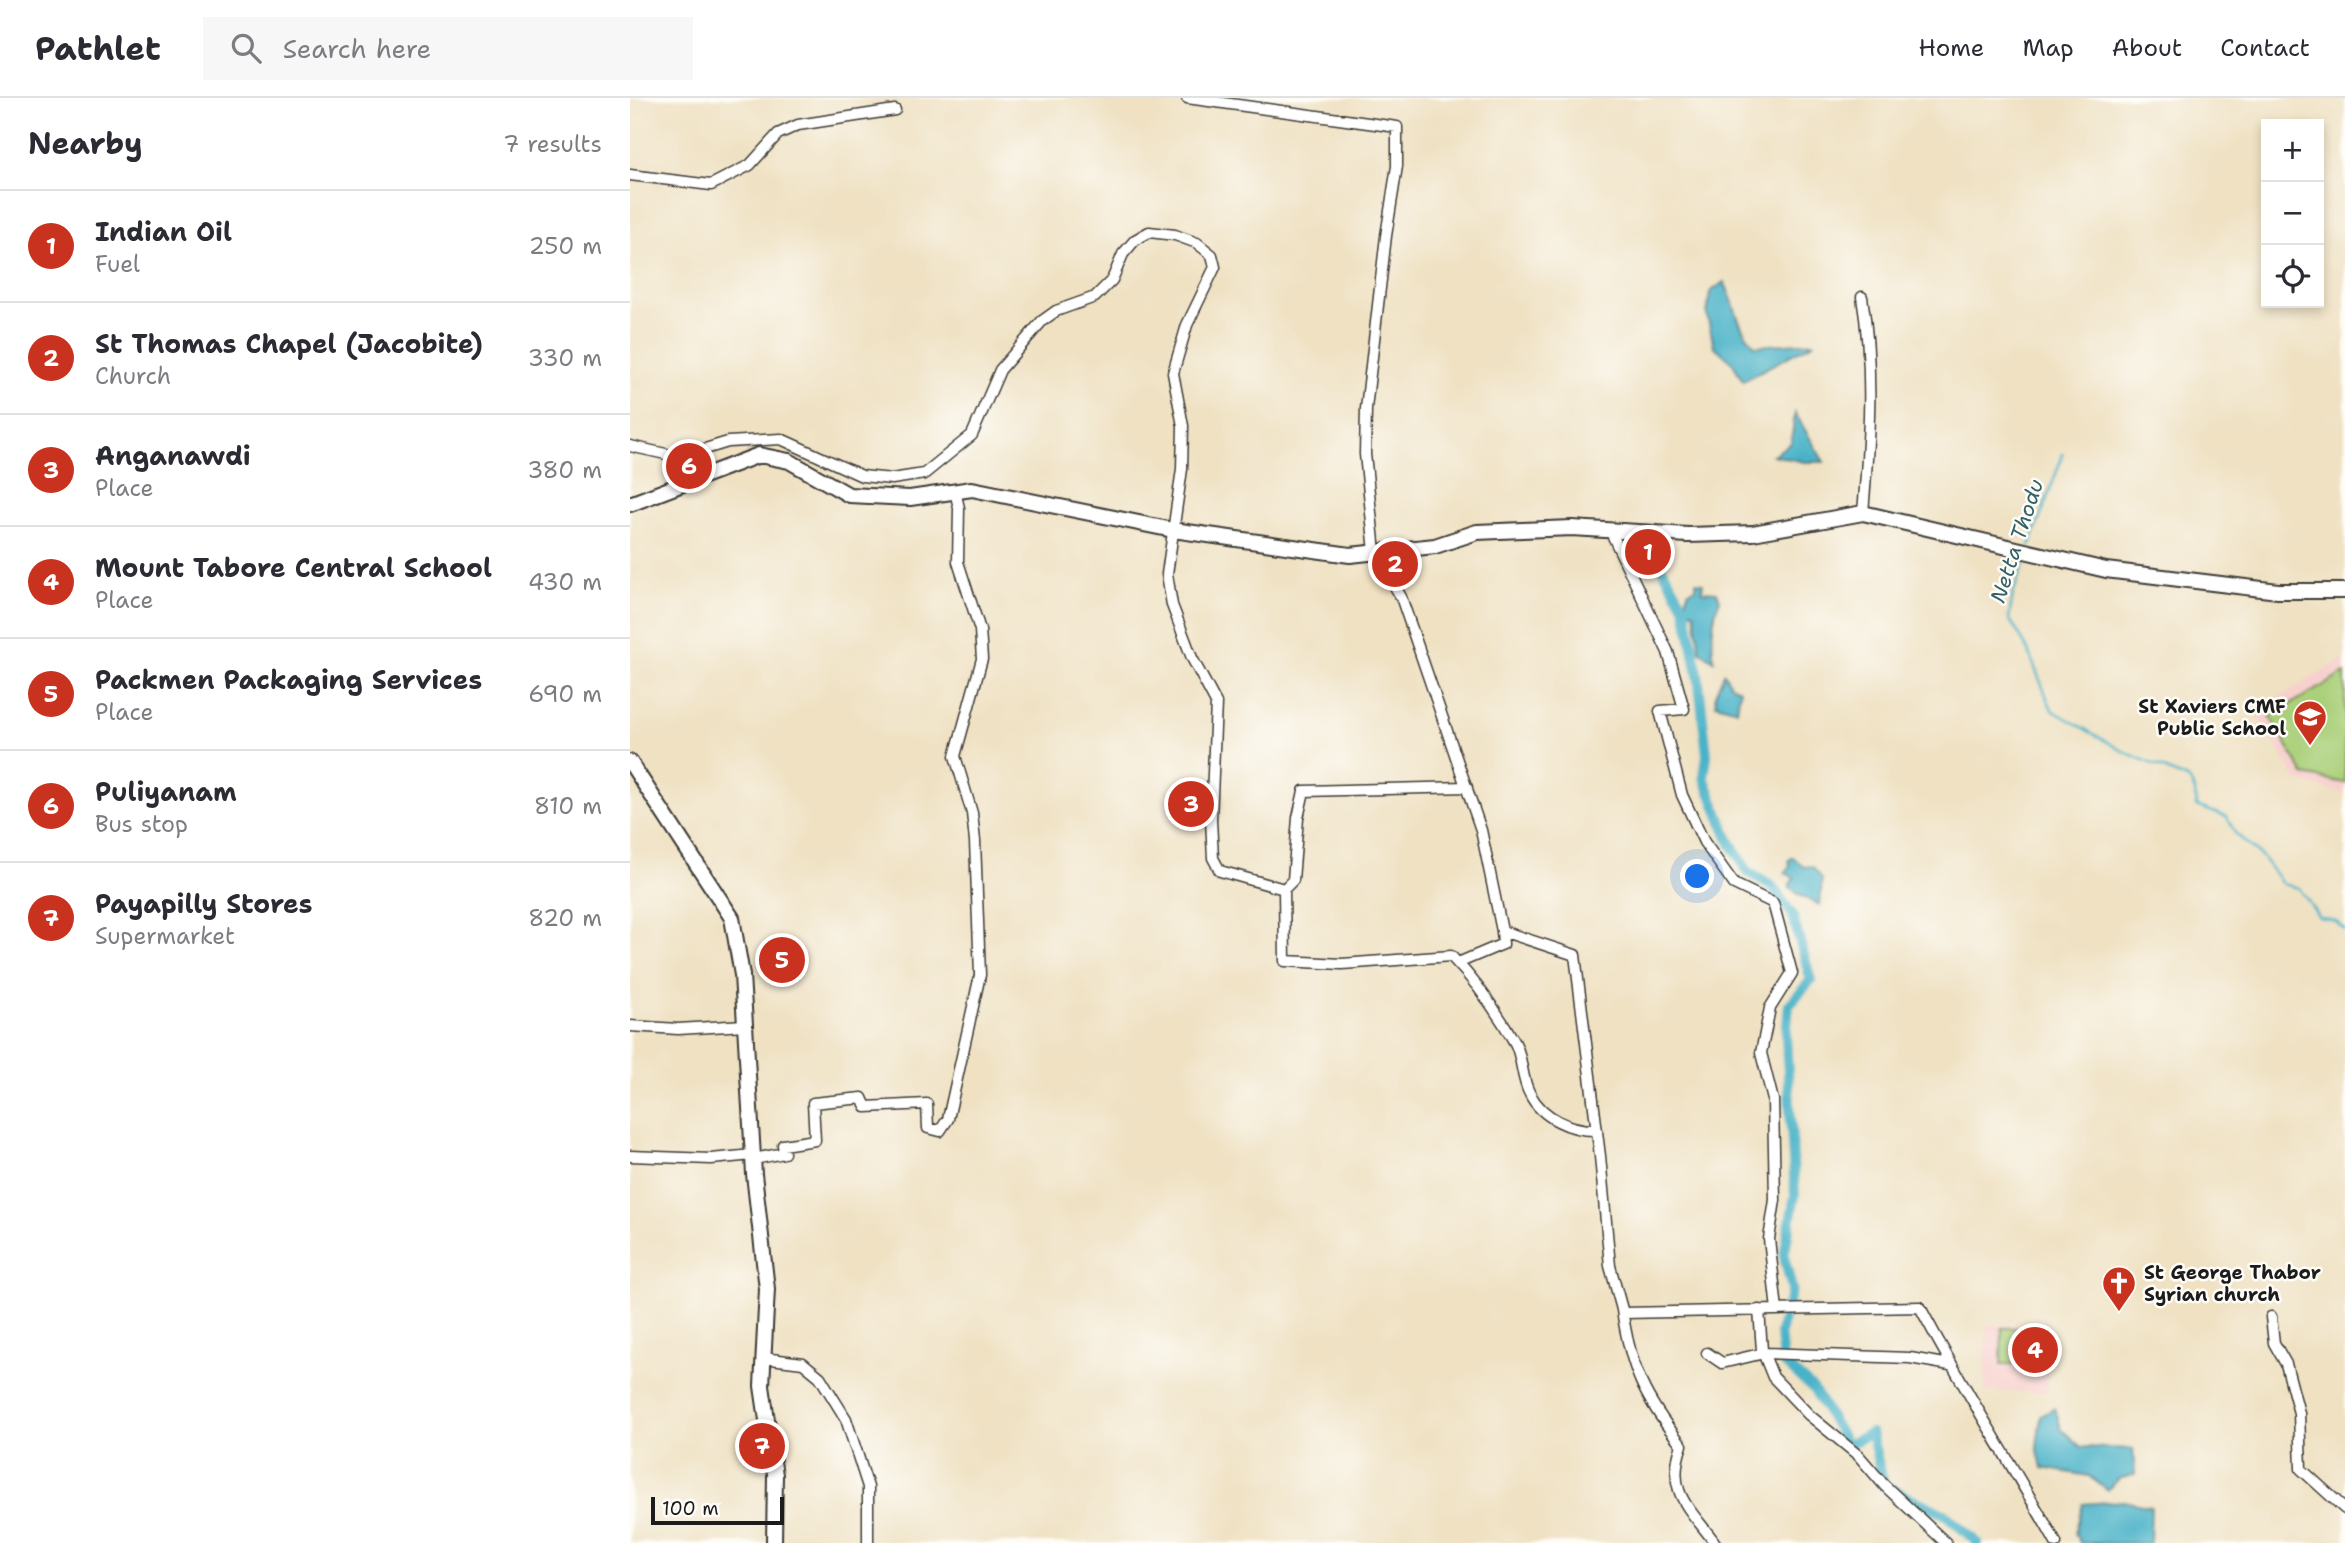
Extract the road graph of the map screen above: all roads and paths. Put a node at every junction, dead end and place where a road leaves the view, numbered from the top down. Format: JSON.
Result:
{"nodes":[{"id":1,"x":1187,"y":98,"type":"edge"},
{"id":2,"x":895,"y":110,"type":"dead end"},
{"id":3,"x":630,"y":175,"type":"edge"},
{"id":4,"x":1862,"y":298,"type":"dead end"},
{"id":5,"x":630,"y":446,"type":"edge"},
{"id":6,"x":955,"y":491,"type":"junction"},
{"id":7,"x":631,"y":501,"type":"edge"},
{"id":8,"x":1863,"y":513,"type":"junction"},
{"id":9,"x":1173,"y":530,"type":"junction"},
{"id":10,"x":1610,"y":530,"type":"junction"},
{"id":11,"x":1375,"y":552,"type":"junction"},
{"id":12,"x":2345,"y":591,"type":"edge"},
{"id":13,"x":630,"y":762,"type":"edge"},
{"id":14,"x":1467,"y":787,"type":"junction"},
{"id":15,"x":1284,"y":889,"type":"junction"},
{"id":16,"x":1502,"y":931,"type":"junction"},
{"id":17,"x":1458,"y":963,"type":"junction"},
{"id":18,"x":745,"y":1025,"type":"junction"},
{"id":19,"x":630,"y":1026,"type":"edge"},
{"id":20,"x":1597,"y":1130,"type":"junction"},
{"id":21,"x":630,"y":1156,"type":"edge"},
{"id":22,"x":753,"y":1157,"type":"junction"},
{"id":23,"x":1622,"y":1309,"type":"junction"},
{"id":24,"x":1759,"y":1310,"type":"junction"},
{"id":25,"x":1776,"y":1310,"type":"junction"},
{"id":26,"x":2271,"y":1317,"type":"dead end"},
{"id":27,"x":1707,"y":1353,"type":"dead end"},
{"id":28,"x":1764,"y":1353,"type":"junction"},
{"id":29,"x":763,"y":1358,"type":"junction"},
{"id":30,"x":1950,"y":1365,"type":"junction"},
{"id":31,"x":2345,"y":1509,"type":"edge"},
{"id":32,"x":774,"y":1543,"type":"edge"},
{"id":33,"x":868,"y":1543,"type":"edge"},
{"id":34,"x":1715,"y":1543,"type":"edge"},
{"id":35,"x":1946,"y":1543,"type":"edge"},
{"id":36,"x":2056,"y":1543,"type":"edge"}],
"edges":[{"from":1,"to":11,"type":"street"},
{"from":2,"to":3,"type":"street"},
{"from":4,"to":8,"type":"street"},
{"from":5,"to":9,"type":"street"},
{"from":6,"to":7,"type":"main road"},
{"from":6,"to":9,"type":"main road"},
{"from":6,"to":22,"type":"street"},
{"from":8,"to":10,"type":"main road"},
{"from":8,"to":12,"type":"main road"},
{"from":9,"to":11,"type":"main road"},
{"from":9,"to":15,"type":"street"},
{"from":10,"to":11,"type":"main road"},
{"from":10,"to":25,"type":"street"},
{"from":11,"to":14,"type":"street"},
{"from":13,"to":18,"type":"main road"},
{"from":14,"to":15,"type":"street"},
{"from":14,"to":16,"type":"street"},
{"from":15,"to":17,"type":"street"},
{"from":16,"to":17,"type":"street"},
{"from":16,"to":20,"type":"street"},
{"from":17,"to":20,"type":"street"},
{"from":18,"to":19,"type":"street"},
{"from":18,"to":22,"type":"main road"},
{"from":20,"to":23,"type":"street"},
{"from":21,"to":22,"type":"street"},
{"from":22,"to":29,"type":"main road"},
{"from":23,"to":24,"type":"street"},
{"from":23,"to":34,"type":"street"},
{"from":24,"to":25,"type":"street"},
{"from":24,"to":28,"type":"street"},
{"from":25,"to":30,"type":"street"},
{"from":26,"to":31,"type":"street"},
{"from":27,"to":28,"type":"street"},
{"from":28,"to":30,"type":"street"},
{"from":28,"to":35,"type":"street"},
{"from":29,"to":32,"type":"main road"},
{"from":29,"to":33,"type":"street"},
{"from":30,"to":36,"type":"street"}]}
